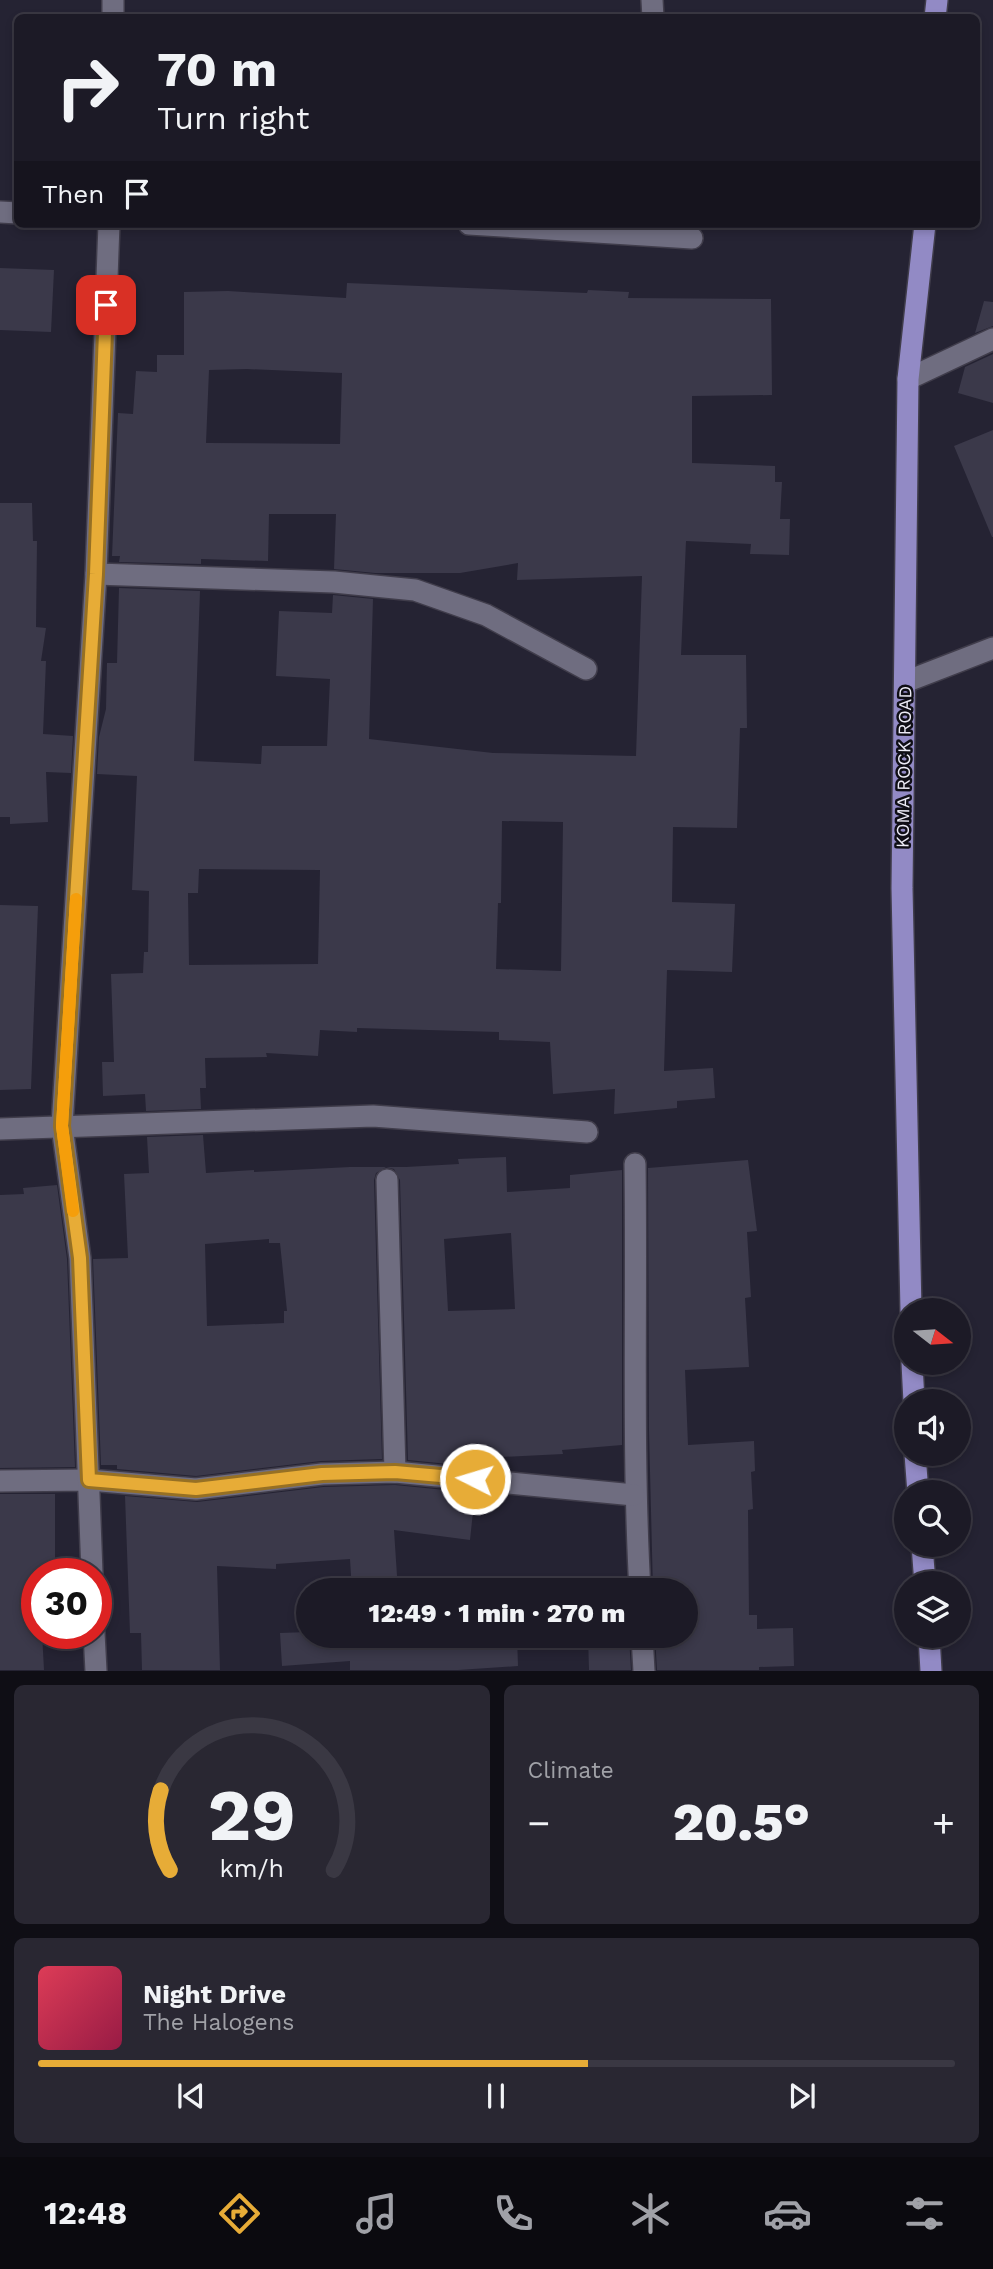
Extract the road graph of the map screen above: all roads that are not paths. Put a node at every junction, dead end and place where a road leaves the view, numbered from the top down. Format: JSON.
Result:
{"nodes":[{"id":1,"x":109,"y":228,"type":"edge"},
{"id":2,"x":533,"y":228,"type":"edge"},
{"id":3,"x":925,"y":228,"type":"edge"},
{"id":4,"x":692,"y":238,"type":"dead end"},
{"id":5,"x":993,"y":339,"type":"edge"},
{"id":6,"x":908,"y":379,"type":"junction"},
{"id":7,"x":96,"y":574,"type":"junction"},
{"id":8,"x":993,"y":648,"type":"edge"},
{"id":9,"x":586,"y":669,"type":"dead end"},
{"id":10,"x":905,"y":682,"type":"junction"},
{"id":11,"x":62,"y":1126,"type":"junction"},
{"id":12,"x":0,"y":1129,"type":"edge"},
{"id":13,"x":587,"y":1132,"type":"dead end"},
{"id":14,"x":635,"y":1164,"type":"dead end"},
{"id":15,"x":387,"y":1181,"type":"dead end"},
{"id":16,"x":911,"y":1298,"type":"edge"},
{"id":17,"x":395,"y":1472,"type":"junction"},
{"id":18,"x":89,"y":1480,"type":"junction"},
{"id":19,"x":0,"y":1481,"type":"edge"},
{"id":20,"x":635,"y":1494,"type":"junction"},
{"id":21,"x":92,"y":1558,"type":"edge"},
{"id":22,"x":639,"y":1578,"type":"edge"},
{"id":23,"x":643,"y":1648,"type":"edge"},
{"id":24,"x":930,"y":1648,"type":"edge"},
{"id":25,"x":95,"y":1649,"type":"edge"},
{"id":26,"x":96,"y":1671,"type":"edge"},
{"id":27,"x":644,"y":1671,"type":"edge"},
{"id":28,"x":932,"y":1671,"type":"edge"}],
"edges":[{"from":1,"to":7,"type":"street"},
{"from":2,"to":4,"type":"street"},
{"from":3,"to":6,"type":"main road","name":"KOMA ROCK ROAD"},
{"from":5,"to":6,"type":"street"},
{"from":6,"to":10,"type":"main road","name":"KOMA ROCK ROAD"},
{"from":7,"to":9,"type":"street"},
{"from":7,"to":11,"type":"street"},
{"from":8,"to":10,"type":"street"},
{"from":10,"to":16,"type":"main road","name":"KOMA ROCK ROAD"},
{"from":11,"to":12,"type":"street"},
{"from":11,"to":13,"type":"street"},
{"from":11,"to":18,"type":"street"},
{"from":14,"to":20,"type":"street"},
{"from":15,"to":17,"type":"street"},
{"from":17,"to":18,"type":"street"},
{"from":17,"to":20,"type":"street"},
{"from":18,"to":19,"type":"street"},
{"from":18,"to":21,"type":"street"},
{"from":20,"to":22,"type":"street"},
{"from":23,"to":27,"type":"street"},
{"from":24,"to":28,"type":"main road"},
{"from":25,"to":26,"type":"street"}]}
